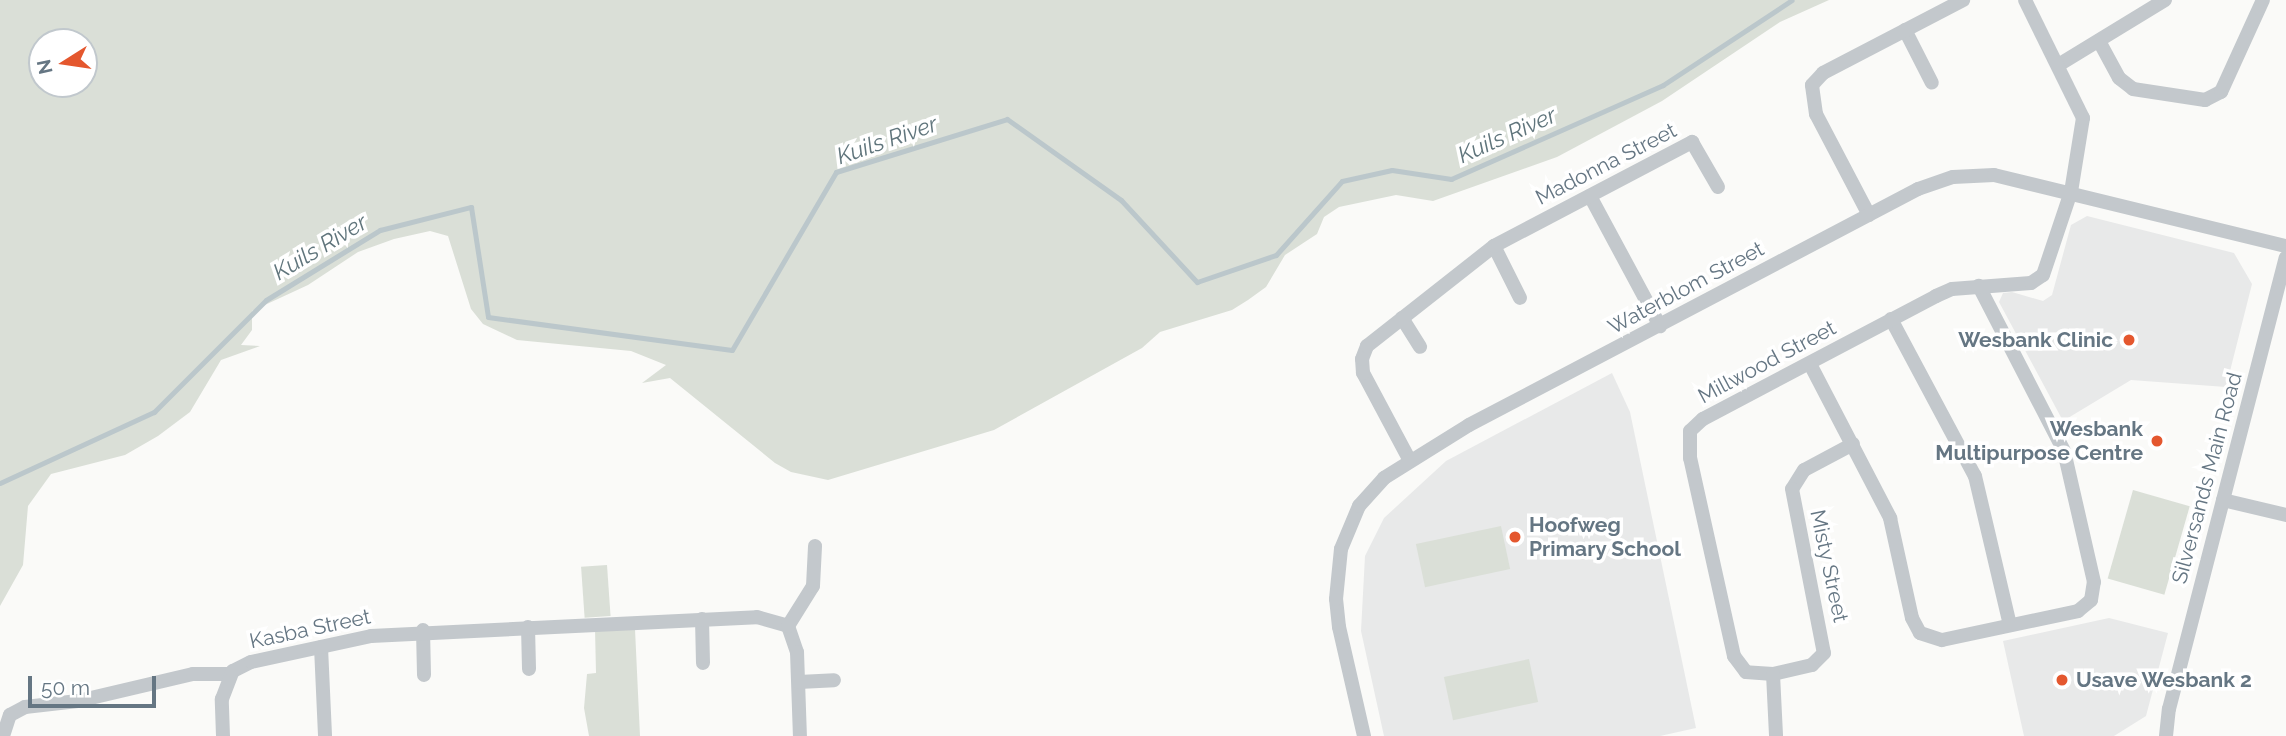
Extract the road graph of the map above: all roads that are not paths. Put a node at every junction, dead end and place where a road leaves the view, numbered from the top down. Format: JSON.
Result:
{"nodes":[{"id":1,"x":1963,"y":0,"type":"edge"},
{"id":2,"x":2025,"y":0,"type":"edge"},
{"id":3,"x":2165,"y":0,"type":"edge"},
{"id":4,"x":2263,"y":0,"type":"edge"},
{"id":5,"x":1905,"y":30,"type":"junction"},
{"id":6,"x":2099,"y":41,"type":"junction"},
{"id":7,"x":2060,"y":64,"type":"junction"},
{"id":8,"x":1932,"y":83,"type":"dead end"},
{"id":9,"x":1718,"y":187,"type":"dead end"},
{"id":10,"x":2071,"y":192,"type":"junction"},
{"id":11,"x":1590,"y":196,"type":"junction"},
{"id":12,"x":1869,"y":215,"type":"junction"},
{"id":13,"x":1494,"y":246,"type":"junction"},
{"id":14,"x":2286,"y":246,"type":"edge"},
{"id":15,"x":2286,"y":258,"type":"edge"},
{"id":16,"x":1979,"y":286,"type":"junction"},
{"id":17,"x":1520,"y":298,"type":"dead end"},
{"id":18,"x":1402,"y":318,"type":"junction"},
{"id":19,"x":1891,"y":319,"type":"junction"},
{"id":20,"x":1660,"y":326,"type":"junction"},
{"id":21,"x":1420,"y":347,"type":"dead end"},
{"id":22,"x":1810,"y":364,"type":"junction"},
{"id":23,"x":1853,"y":444,"type":"junction"},
{"id":24,"x":1409,"y":459,"type":"junction"},
{"id":25,"x":2223,"y":500,"type":"junction"},
{"id":26,"x":2286,"y":515,"type":"edge"},
{"id":27,"x":815,"y":546,"type":"dead end"},
{"id":28,"x":702,"y":619,"type":"junction"},
{"id":29,"x":2010,"y":625,"type":"junction"},
{"id":30,"x":788,"y":626,"type":"junction"},
{"id":31,"x":528,"y":627,"type":"junction"},
{"id":32,"x":423,"y":631,"type":"junction"},
{"id":33,"x":321,"y":647,"type":"junction"},
{"id":34,"x":703,"y":663,"type":"dead end"},
{"id":35,"x":529,"y":669,"type":"dead end"},
{"id":36,"x":229,"y":674,"type":"junction"},
{"id":37,"x":1773,"y":674,"type":"junction"},
{"id":38,"x":424,"y":675,"type":"dead end"},
{"id":39,"x":834,"y":680,"type":"dead end"},
{"id":40,"x":799,"y":682,"type":"junction"},
{"id":41,"x":2169,"y":709,"type":"junction"},
{"id":42,"x":3,"y":736,"type":"edge"},
{"id":43,"x":223,"y":736,"type":"edge"},
{"id":44,"x":325,"y":736,"type":"edge"},
{"id":45,"x":800,"y":736,"type":"edge"},
{"id":46,"x":1364,"y":736,"type":"edge"},
{"id":47,"x":1776,"y":736,"type":"edge"},
{"id":48,"x":2156,"y":736,"type":"edge"},
{"id":49,"x":2166,"y":736,"type":"edge"}],
"edges":[{"from":1,"to":5,"type":"street"},
{"from":2,"to":7,"type":"street","name":"Millwood Street"},
{"from":3,"to":6,"type":"street"},
{"from":4,"to":6,"type":"street"},
{"from":5,"to":8,"type":"street"},
{"from":5,"to":12,"type":"street"},
{"from":6,"to":7,"type":"street"},
{"from":7,"to":10,"type":"street","name":"Millwood Street"},
{"from":9,"to":11,"type":"street","name":"Madonna Street"},
{"from":10,"to":12,"type":"street","name":"Waterblom Street"},
{"from":10,"to":14,"type":"street","name":"Waterblom Street"},
{"from":10,"to":16,"type":"street","name":"Millwood Street"},
{"from":11,"to":13,"type":"street","name":"Madonna Street"},
{"from":11,"to":20,"type":"street"},
{"from":12,"to":20,"type":"street","name":"Waterblom Street"},
{"from":13,"to":17,"type":"street"},
{"from":13,"to":18,"type":"street","name":"Madonna Street"},
{"from":15,"to":25,"type":"street","name":"Silversands Main Road"},
{"from":16,"to":19,"type":"street","name":"Millwood Street"},
{"from":16,"to":29,"type":"street"},
{"from":18,"to":21,"type":"street"},
{"from":18,"to":24,"type":"street","name":"Madonna Street"},
{"from":19,"to":22,"type":"street","name":"Millwood Street"},
{"from":19,"to":29,"type":"street"},
{"from":20,"to":24,"type":"street","name":"Waterblom Street"},
{"from":22,"to":23,"type":"street"},
{"from":22,"to":37,"type":"street","name":"Millwood Street"},
{"from":23,"to":29,"type":"street"},
{"from":23,"to":37,"type":"street","name":"Misty Street"},
{"from":24,"to":46,"type":"street","name":"Waterblom Street"},
{"from":25,"to":26,"type":"street"},
{"from":25,"to":41,"type":"street","name":"Silversands Main Road"},
{"from":27,"to":30,"type":"street"},
{"from":28,"to":30,"type":"street","name":"Kasba Street"},
{"from":28,"to":31,"type":"street","name":"Kasba Street"},
{"from":28,"to":34,"type":"street"},
{"from":30,"to":40,"type":"street"},
{"from":31,"to":32,"type":"street","name":"Kasba Street"},
{"from":31,"to":35,"type":"street"},
{"from":32,"to":33,"type":"street","name":"Kasba Street"},
{"from":32,"to":38,"type":"street"},
{"from":33,"to":36,"type":"street","name":"Kasba Street"},
{"from":33,"to":44,"type":"street"},
{"from":36,"to":42,"type":"street"},
{"from":36,"to":43,"type":"street","name":"Kasba Street"},
{"from":37,"to":47,"type":"street"},
{"from":39,"to":40,"type":"street"},
{"from":40,"to":45,"type":"street"},
{"from":41,"to":48,"type":"street","name":"Silversands Main Road"},
{"from":41,"to":49,"type":"street","name":"Silversands Main Road"}]}
